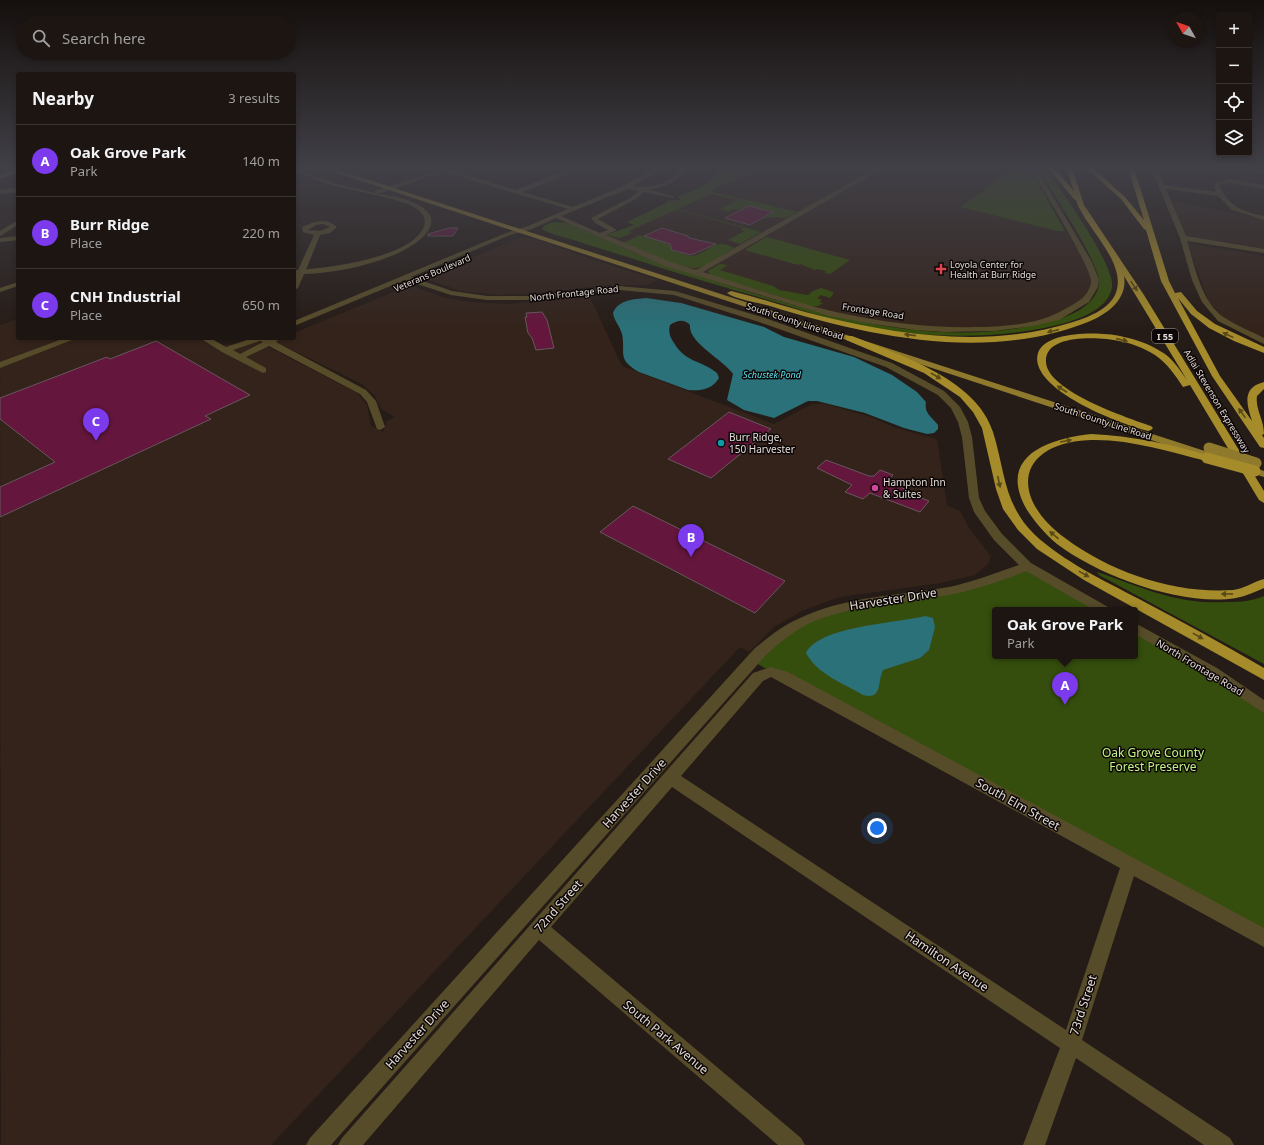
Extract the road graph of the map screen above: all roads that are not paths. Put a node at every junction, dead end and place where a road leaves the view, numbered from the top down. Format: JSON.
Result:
{"nodes":[{"id":1,"x":429,"y":221,"type":"edge"},
{"id":2,"x":498,"y":221,"type":"edge"},
{"id":3,"x":546,"y":221,"type":"edge"},
{"id":4,"x":568,"y":221,"type":"edge"},
{"id":5,"x":597,"y":221,"type":"edge"},
{"id":6,"x":787,"y":221,"type":"edge"},
{"id":7,"x":1064,"y":221,"type":"edge"},
{"id":8,"x":1092,"y":221,"type":"edge"},
{"id":9,"x":1140,"y":221,"type":"edge"},
{"id":10,"x":1146,"y":221,"type":"edge"},
{"id":11,"x":1176,"y":221,"type":"edge"},
{"id":12,"x":16,"y":223,"type":"edge"},
{"id":13,"x":524,"y":230,"type":"junction"},
{"id":14,"x":0,"y":234,"type":"edge"},
{"id":15,"x":318,"y":234,"type":"dead end"},
{"id":16,"x":1150,"y":234,"type":"junction"},
{"id":17,"x":600,"y":236,"type":"junction"},
{"id":18,"x":16,"y":238,"type":"edge"},
{"id":19,"x":0,"y":240,"type":"edge"},
{"id":20,"x":1183,"y":240,"type":"junction"},
{"id":21,"x":1264,"y":251,"type":"edge"},
{"id":22,"x":1113,"y":254,"type":"junction"},
{"id":23,"x":1264,"y":255,"type":"edge"},
{"id":24,"x":297,"y":272,"type":"edge"},
{"id":25,"x":697,"y":273,"type":"junction"},
{"id":26,"x":410,"y":279,"type":"junction"},
{"id":27,"x":1165,"y":281,"type":"junction"},
{"id":28,"x":16,"y":285,"type":"edge"},
{"id":29,"x":0,"y":290,"type":"edge"},
{"id":30,"x":731,"y":293,"type":"junction"},
{"id":31,"x":296,"y":323,"type":"edge"},
{"id":32,"x":296,"y":330,"type":"edge"},
{"id":33,"x":849,"y":338,"type":"junction"},
{"id":34,"x":68,"y":340,"type":"edge"},
{"id":35,"x":208,"y":340,"type":"edge"},
{"id":36,"x":260,"y":340,"type":"edge"},
{"id":37,"x":263,"y":340,"type":"edge"},
{"id":38,"x":266,"y":340,"type":"edge"},
{"id":39,"x":1264,"y":341,"type":"edge"},
{"id":40,"x":225,"y":350,"type":"junction"},
{"id":41,"x":1264,"y":350,"type":"edge"},
{"id":42,"x":240,"y":357,"type":"junction"},
{"id":43,"x":0,"y":365,"type":"edge"},
{"id":44,"x":263,"y":370,"type":"dead end"},
{"id":45,"x":1264,"y":385,"type":"edge"},
{"id":46,"x":1216,"y":420,"type":"junction"},
{"id":47,"x":380,"y":427,"type":"dead end"},
{"id":48,"x":1148,"y":428,"type":"junction"},
{"id":49,"x":1264,"y":440,"type":"edge"},
{"id":50,"x":1264,"y":445,"type":"edge"},
{"id":51,"x":1208,"y":454,"type":"junction"},
{"id":52,"x":1261,"y":468,"type":"edge"},
{"id":53,"x":1264,"y":500,"type":"edge"},
{"id":54,"x":1026,"y":566,"type":"junction"},
{"id":55,"x":1264,"y":583,"type":"edge"},
{"id":56,"x":1099,"y":607,"type":"edge"},
{"id":57,"x":1138,"y":630,"type":"edge"},
{"id":58,"x":771,"y":672,"type":"joint"},
{"id":59,"x":1264,"y":675,"type":"edge"},
{"id":60,"x":1264,"y":708,"type":"edge"},
{"id":61,"x":671,"y":778,"type":"junction"},
{"id":62,"x":1129,"y":865,"type":"junction"},
{"id":63,"x":538,"y":928,"type":"junction"},
{"id":64,"x":1264,"y":938,"type":"edge"},
{"id":65,"x":1070,"y":1044,"type":"junction"},
{"id":66,"x":356,"y":1142,"type":"edge"},
{"id":67,"x":317,"y":1145,"type":"edge"},
{"id":68,"x":794,"y":1145,"type":"edge"},
{"id":69,"x":1034,"y":1145,"type":"edge"},
{"id":70,"x":1223,"y":1145,"type":"edge"}],
"edges":[{"from":1,"to":24,"type":"street"},
{"from":2,"to":13,"type":"main road","name":"South County Line Road"},
{"from":3,"to":13,"type":"street"},
{"from":4,"to":17,"type":"street","name":"Frontage Road"},
{"from":5,"to":17,"type":"street"},
{"from":6,"to":25,"type":"street"},
{"from":7,"to":25,"type":"street","name":"Frontage Road"},
{"from":8,"to":22,"type":"highway","name":"Adlai Stevenson Expressway","number":"I 55"},
{"from":9,"to":16,"type":"highway"},
{"from":10,"to":16,"type":"highway","name":"Adlai Stevenson Expressway","number":"I 55"},
{"from":11,"to":20,"type":"street"},
{"from":12,"to":14,"type":"street"},
{"from":13,"to":26,"type":"street","name":"Veterans Boulevard"},
{"from":13,"to":30,"type":"main road","name":"South County Line Road"},
{"from":13,"to":33,"type":"main road","name":"South County Line Road"},
{"from":15,"to":24,"type":"street"},
{"from":16,"to":27,"type":"highway","name":"Adlai Stevenson Expressway","number":"I 55"},
{"from":17,"to":25,"type":"street","name":"Frontage Road"},
{"from":18,"to":19,"type":"street"},
{"from":20,"to":21,"type":"street"},
{"from":20,"to":23,"type":"street"},
{"from":20,"to":39,"type":"street"},
{"from":22,"to":30,"type":"highway","one_way":true},
{"from":22,"to":46,"type":"highway","name":"Adlai Stevenson Expressway","number":"I 55","one_way":true},
{"from":26,"to":31,"type":"street","name":"Veterans Boulevard"},
{"from":26,"to":32,"type":"street","name":"Veterans Boulevard"},
{"from":26,"to":54,"type":"street","name":"North Frontage Road"},
{"from":41,"to":27,"type":"highway","one_way":true},
{"from":50,"to":27,"type":"highway","name":"Adlai Stevenson Expressway","number":"I 55","one_way":true},
{"from":28,"to":29,"type":"street"},
{"from":30,"to":48,"type":"main road","name":"South County Line Road"},
{"from":33,"to":51,"type":"main road","name":"South County Line Road"},
{"from":33,"to":59,"type":"highway","one_way":true},
{"from":34,"to":43,"type":"street"},
{"from":35,"to":40,"type":"street"},
{"from":36,"to":40,"type":"street"},
{"from":37,"to":42,"type":"street"},
{"from":38,"to":47,"type":"street"},
{"from":40,"to":42,"type":"street"},
{"from":42,"to":44,"type":"street"},
{"from":45,"to":49,"type":"highway"},
{"from":48,"to":46,"type":"highway","one_way":true},
{"from":46,"to":53,"type":"highway","name":"Adlai Stevenson Expressway","number":"I 55"},
{"from":48,"to":51,"type":"main road","name":"South County Line Road"},
{"from":51,"to":52,"type":"highway","bridge":true},
{"from":55,"to":51,"type":"highway","one_way":true},
{"from":54,"to":56,"type":"street","name":"North Frontage Road"},
{"from":54,"to":67,"type":"street","name":"Harvester Drive"},
{"from":57,"to":60,"type":"street","name":"North Frontage Road"},
{"from":58,"to":61,"type":"street","name":"72nd Street"},
{"from":58,"to":62,"type":"street","name":"South Elm Street"},
{"from":61,"to":63,"type":"street","name":"72nd Street"},
{"from":61,"to":65,"type":"street","name":"Hamilton Avenue"},
{"from":62,"to":64,"type":"street","name":"South Elm Street"},
{"from":62,"to":65,"type":"street","name":"73rd Street"},
{"from":63,"to":66,"type":"street","name":"72nd Street"},
{"from":63,"to":68,"type":"street","name":"South Park Avenue"},
{"from":65,"to":69,"type":"street","name":"73rd Street"},
{"from":65,"to":70,"type":"street","name":"Hamilton Avenue"}]}
